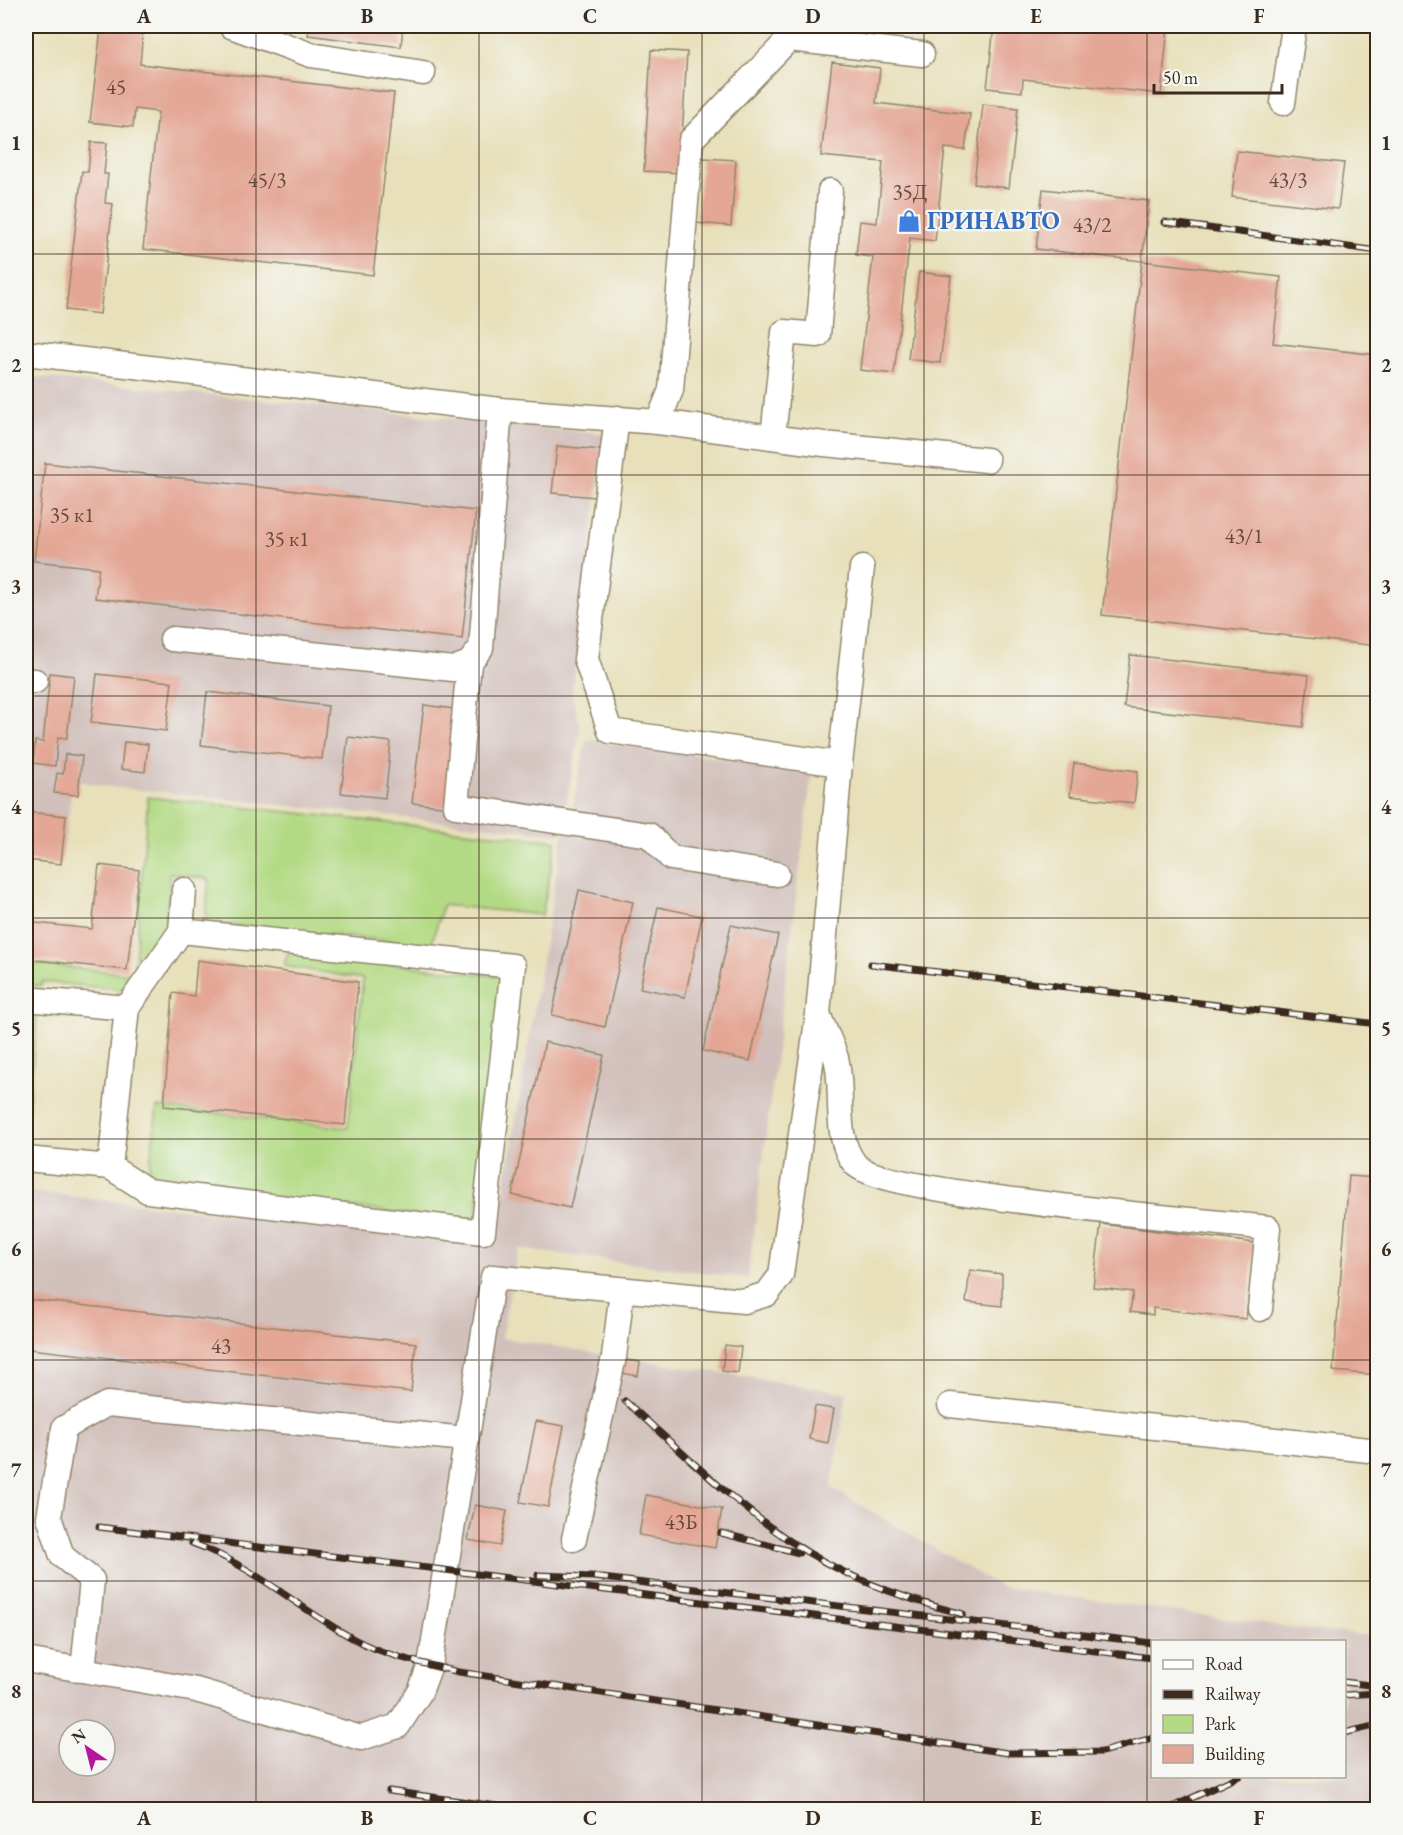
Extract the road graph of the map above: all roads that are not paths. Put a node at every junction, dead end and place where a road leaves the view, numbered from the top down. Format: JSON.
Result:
{"nodes":[{"id":1,"x":231,"y":26,"type":"edge"},
{"id":2,"x":1294,"y":26,"type":"edge"},
{"id":3,"x":922,"y":54,"type":"dead end"},
{"id":4,"x":423,"y":73,"type":"dead end"},
{"id":5,"x":1283,"y":103,"type":"dead end"},
{"id":6,"x":830,"y":191,"type":"dead end"},
{"id":7,"x":26,"y":353,"type":"edge"},
{"id":8,"x":500,"y":410,"type":"junction"},
{"id":9,"x":617,"y":418,"type":"junction"},
{"id":10,"x":658,"y":422,"type":"junction"},
{"id":11,"x":773,"y":437,"type":"junction"},
{"id":12,"x":987,"y":460,"type":"dead end"},
{"id":13,"x":862,"y":568,"type":"dead end"},
{"id":14,"x":172,"y":639,"type":"dead end"},
{"id":15,"x":469,"y":663,"type":"junction"},
{"id":16,"x":840,"y":765,"type":"junction"},
{"id":17,"x":777,"y":874,"type":"dead end"},
{"id":18,"x":184,"y":890,"type":"dead end"},
{"id":19,"x":181,"y":931,"type":"junction"},
{"id":20,"x":26,"y":999,"type":"edge"},
{"id":21,"x":127,"y":1008,"type":"junction"},
{"id":22,"x":818,"y":1014,"type":"junction"},
{"id":23,"x":26,"y":1159,"type":"edge"},
{"id":24,"x":110,"y":1167,"type":"junction"},
{"id":25,"x":622,"y":1290,"type":"junction"},
{"id":26,"x":1260,"y":1309,"type":"dead end"},
{"id":27,"x":950,"y":1405,"type":"dead end"},
{"id":28,"x":466,"y":1438,"type":"junction"},
{"id":29,"x":1377,"y":1451,"type":"edge"},
{"id":30,"x":574,"y":1539,"type":"dead end"},
{"id":31,"x":26,"y":1660,"type":"edge"},
{"id":32,"x":83,"y":1670,"type":"junction"}],
"edges":[{"from":1,"to":4,"type":"street"},
{"from":2,"to":5,"type":"street"},
{"from":3,"to":10,"type":"street"},
{"from":6,"to":11,"type":"street"},
{"from":7,"to":8,"type":"street"},
{"from":8,"to":9,"type":"street"},
{"from":8,"to":15,"type":"street"},
{"from":9,"to":10,"type":"street"},
{"from":9,"to":16,"type":"street"},
{"from":10,"to":11,"type":"street"},
{"from":11,"to":12,"type":"street"},
{"from":13,"to":16,"type":"street"},
{"from":14,"to":15,"type":"street"},
{"from":15,"to":17,"type":"street"},
{"from":16,"to":22,"type":"street"},
{"from":18,"to":19,"type":"street"},
{"from":19,"to":21,"type":"street"},
{"from":19,"to":24,"type":"street"},
{"from":20,"to":21,"type":"street"},
{"from":21,"to":24,"type":"street"},
{"from":22,"to":25,"type":"street"},
{"from":22,"to":26,"type":"street"},
{"from":23,"to":24,"type":"street"},
{"from":25,"to":28,"type":"street"},
{"from":25,"to":30,"type":"street"},
{"from":27,"to":29,"type":"street"},
{"from":28,"to":32,"type":"street"},
{"from":28,"to":32,"type":"street"},
{"from":31,"to":32,"type":"street"}]}
